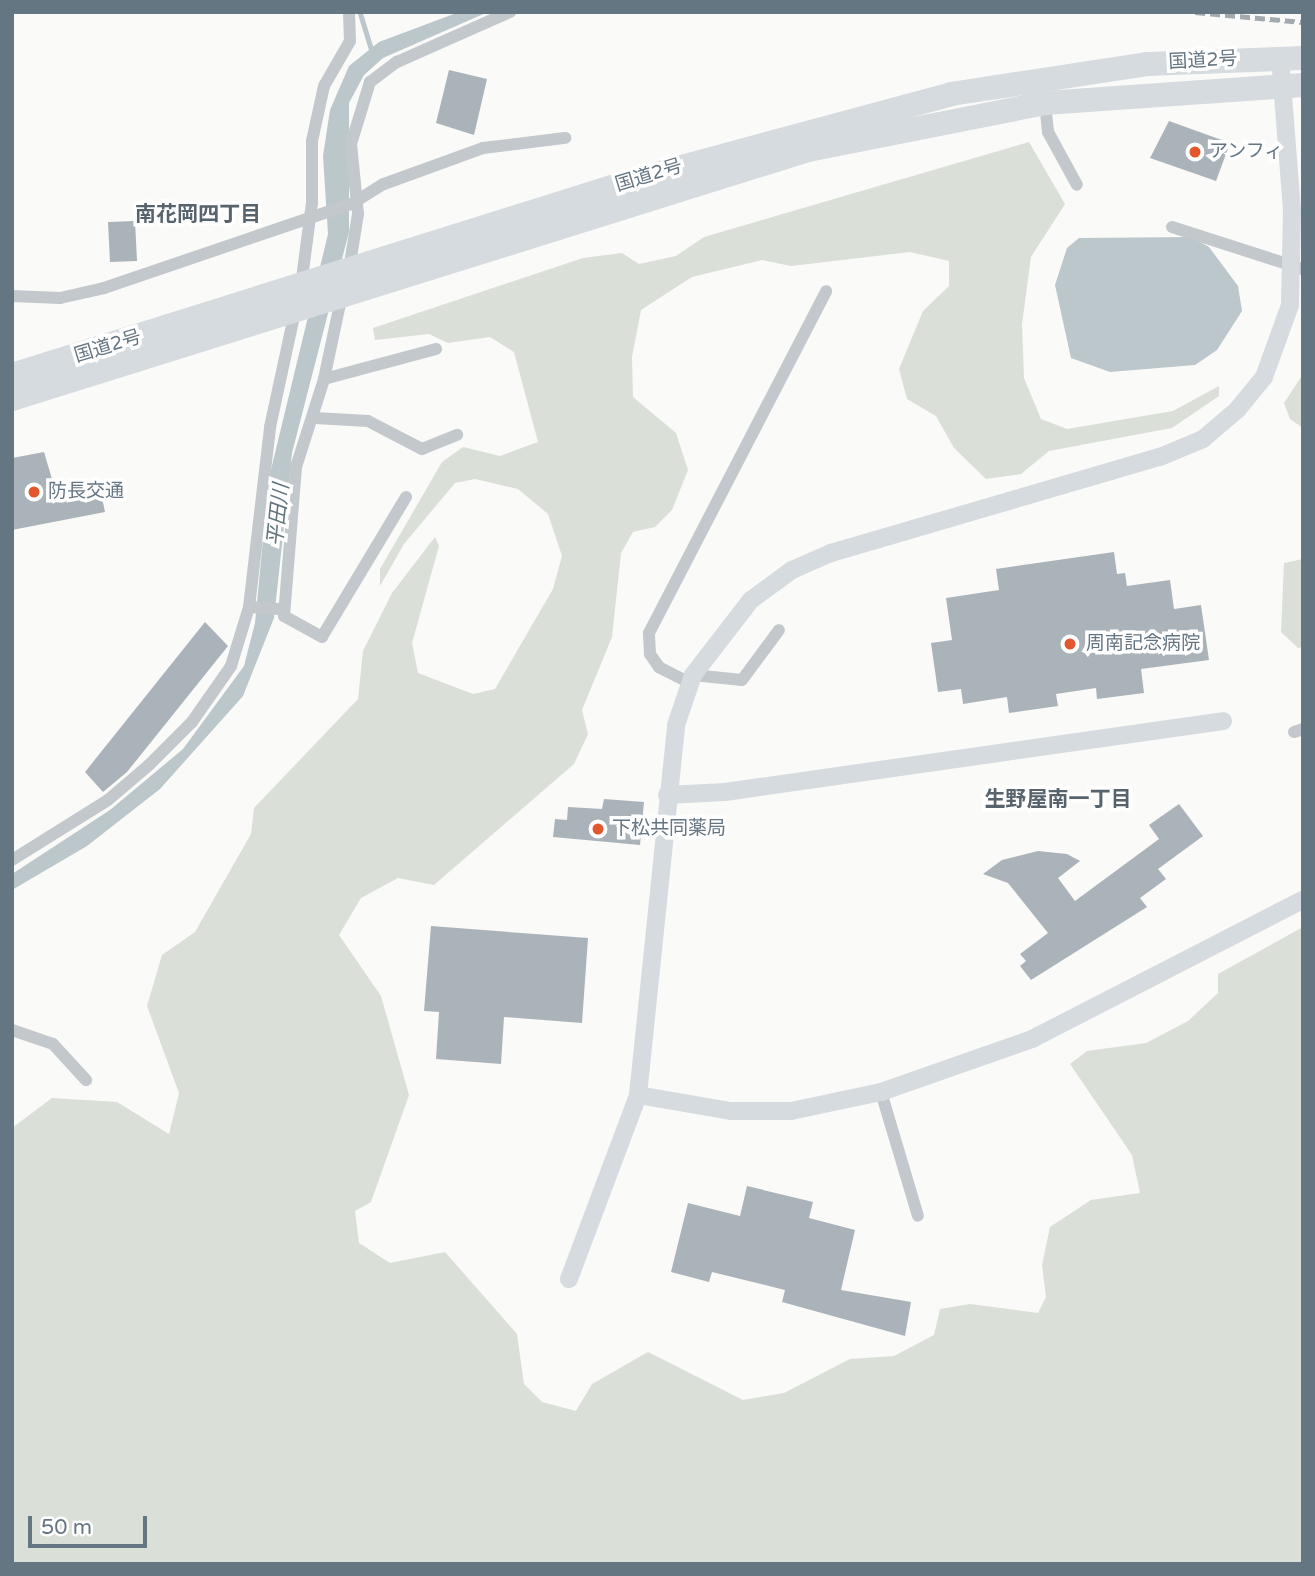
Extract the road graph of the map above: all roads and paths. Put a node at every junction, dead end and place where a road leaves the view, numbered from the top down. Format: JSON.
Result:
{"nodes":[{"id":1,"x":349,"y":12,"type":"edge"},
{"id":2,"x":510,"y":12,"type":"edge"},
{"id":3,"x":1292,"y":58,"type":"edge"},
{"id":4,"x":1293,"y":85,"type":"edge"},
{"id":5,"x":1045,"y":103,"type":"junction"},
{"id":6,"x":565,"y":138,"type":"dead end"},
{"id":7,"x":1077,"y":185,"type":"dead end"},
{"id":8,"x":355,"y":202,"type":"junction"},
{"id":9,"x":315,"y":216,"type":"junction"},
{"id":10,"x":1172,"y":227,"type":"dead end"},
{"id":11,"x":1297,"y":267,"type":"edge"},
{"id":12,"x":357,"y":281,"type":"junction"},
{"id":13,"x":826,"y":291,"type":"dead end"},
{"id":14,"x":12,"y":296,"type":"edge"},
{"id":15,"x":436,"y":349,"type":"dead end"},
{"id":16,"x":12,"y":375,"type":"edge"},
{"id":17,"x":324,"y":379,"type":"junction"},
{"id":18,"x":12,"y":399,"type":"edge"},
{"id":19,"x":315,"y":418,"type":"junction"},
{"id":20,"x":457,"y":435,"type":"dead end"},
{"id":21,"x":406,"y":497,"type":"dead end"},
{"id":22,"x":251,"y":607,"type":"junction"},
{"id":23,"x":279,"y":608,"type":"junction"},
{"id":24,"x":779,"y":630,"type":"dead end"},
{"id":25,"x":692,"y":679,"type":"junction"},
{"id":26,"x":1223,"y":721,"type":"dead end"},
{"id":27,"x":667,"y":794,"type":"junction"},
{"id":28,"x":12,"y":860,"type":"edge"},
{"id":29,"x":1303,"y":900,"type":"edge"},
{"id":30,"x":12,"y":1030,"type":"edge"},
{"id":31,"x":86,"y":1080,"type":"dead end"},
{"id":32,"x":881,"y":1092,"type":"junction"},
{"id":33,"x":638,"y":1095,"type":"junction"},
{"id":34,"x":918,"y":1216,"type":"dead end"},
{"id":35,"x":569,"y":1279,"type":"dead end"}],
"edges":[{"from":1,"to":9,"type":"street"},
{"from":2,"to":8,"type":"street"},
{"from":3,"to":4,"type":"street"},
{"from":3,"to":12,"type":"highway","name":"国道2号"},
{"from":4,"to":5,"type":"highway","name":"国道2号"},
{"from":4,"to":11,"type":"street"},
{"from":5,"to":7,"type":"street"},
{"from":5,"to":12,"type":"highway","name":"国道2号"},
{"from":6,"to":8,"type":"street"},
{"from":8,"to":9,"type":"street"},
{"from":8,"to":17,"type":"street"},
{"from":9,"to":14,"type":"street"},
{"from":9,"to":22,"type":"street"},
{"from":10,"to":11,"type":"street"},
{"from":11,"to":25,"type":"street"},
{"from":12,"to":16,"type":"highway","name":"国道2号"},
{"from":12,"to":18,"type":"highway","name":"国道2号"},
{"from":13,"to":25,"type":"street"},
{"from":15,"to":17,"type":"street"},
{"from":17,"to":19,"type":"street"},
{"from":19,"to":20,"type":"street"},
{"from":19,"to":23,"type":"street"},
{"from":21,"to":23,"type":"street"},
{"from":22,"to":23,"type":"street"},
{"from":22,"to":28,"type":"street"},
{"from":24,"to":25,"type":"street"},
{"from":25,"to":27,"type":"street"},
{"from":26,"to":27,"type":"street"},
{"from":27,"to":33,"type":"street"},
{"from":29,"to":32,"type":"street"},
{"from":30,"to":31,"type":"street"},
{"from":32,"to":33,"type":"street"},
{"from":32,"to":34,"type":"street"},
{"from":33,"to":35,"type":"street"}]}
